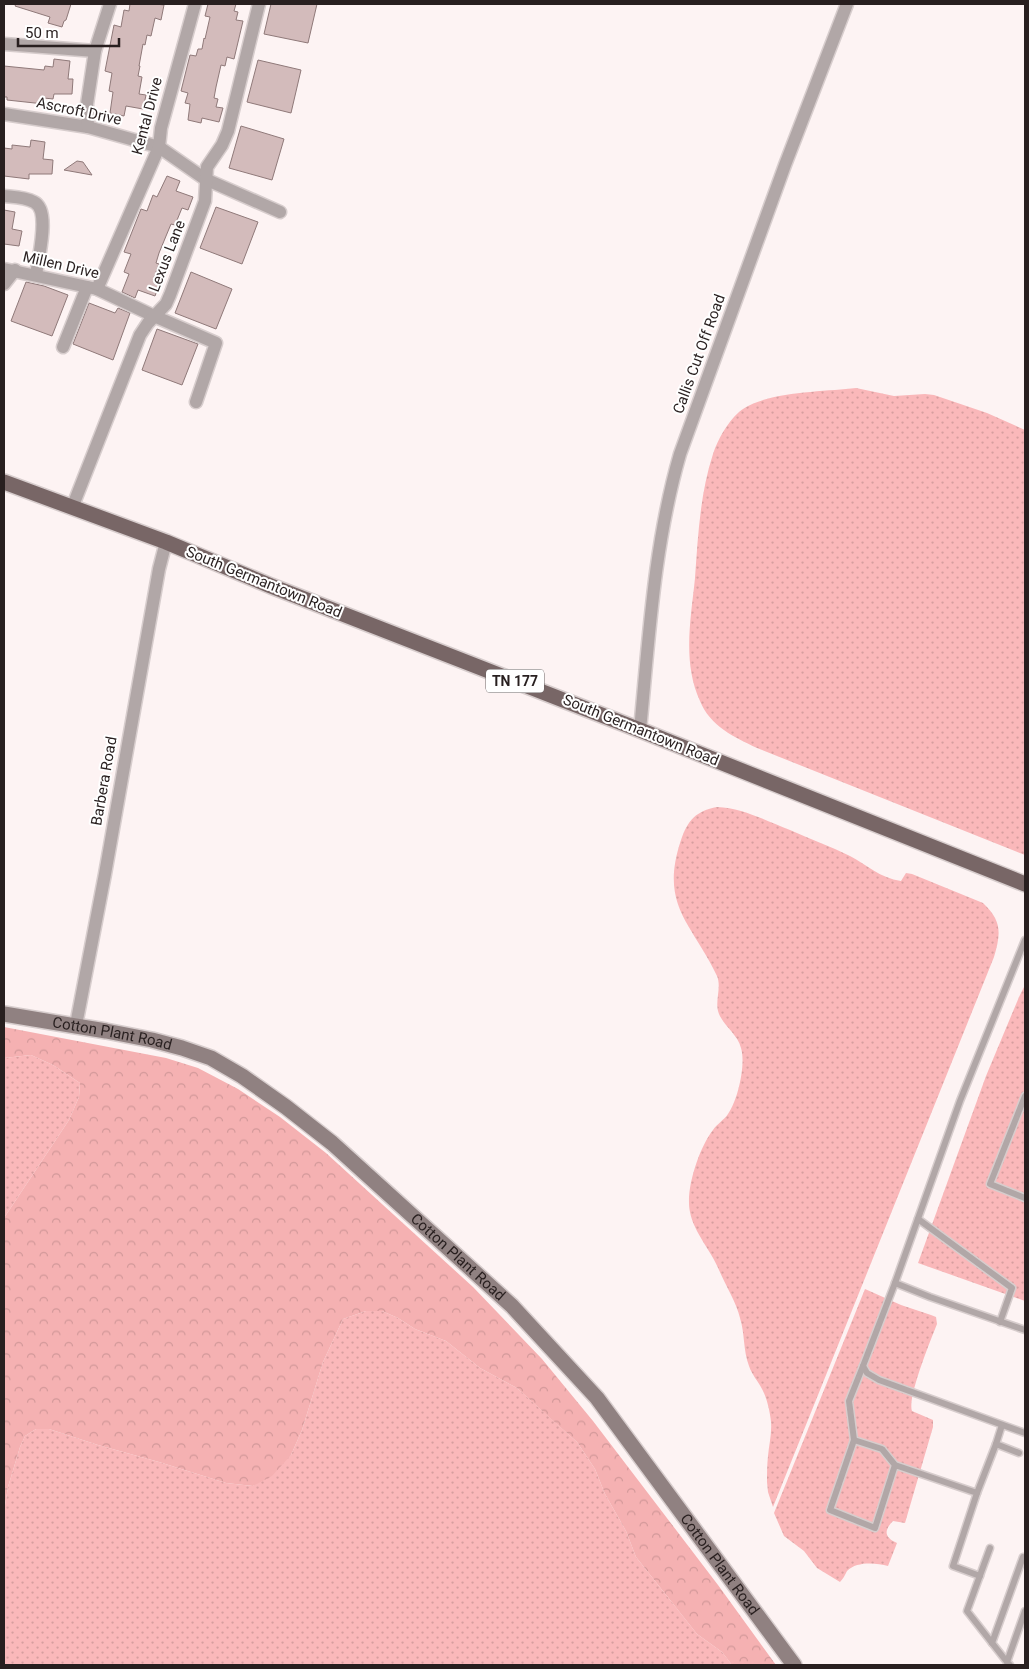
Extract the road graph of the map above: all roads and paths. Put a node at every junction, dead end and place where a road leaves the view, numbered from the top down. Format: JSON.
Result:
{"nodes":[{"id":1,"x":110,"y":4,"type":"edge"},
{"id":2,"x":195,"y":4,"type":"edge"},
{"id":3,"x":259,"y":4,"type":"edge"},
{"id":4,"x":847,"y":4,"type":"edge"},
{"id":5,"x":4,"y":44,"type":"edge"},
{"id":6,"x":95,"y":52,"type":"junction"},
{"id":7,"x":4,"y":114,"type":"edge"},
{"id":8,"x":88,"y":127,"type":"junction"},
{"id":9,"x":159,"y":147,"type":"junction"},
{"id":10,"x":205,"y":179,"type":"junction"},
{"id":11,"x":4,"y":196,"type":"edge"},
{"id":12,"x":280,"y":212,"type":"dead end"},
{"id":13,"x":9,"y":270,"type":"edge"},
{"id":14,"x":36,"y":275,"type":"junction"},
{"id":15,"x":4,"y":284,"type":"edge"},
{"id":16,"x":92,"y":288,"type":"junction"},
{"id":17,"x":154,"y":316,"type":"junction"},
{"id":18,"x":63,"y":347,"type":"dead end"},
{"id":19,"x":196,"y":402,"type":"dead end"},
{"id":20,"x":4,"y":482,"type":"edge"},
{"id":21,"x":72,"y":508,"type":"junction"},
{"id":22,"x":166,"y":542,"type":"junction"},
{"id":23,"x":640,"y":730,"type":"junction"},
{"id":24,"x":1025,"y":884,"type":"edge"},
{"id":25,"x":1025,"y":940,"type":"edge"},
{"id":26,"x":4,"y":1014,"type":"edge"},
{"id":27,"x":76,"y":1026,"type":"junction"},
{"id":28,"x":1025,"y":1096,"type":"edge"},
{"id":29,"x":1025,"y":1198,"type":"edge"},
{"id":30,"x":918,"y":1219,"type":"junction"},
{"id":31,"x":895,"y":1283,"type":"junction"},
{"id":32,"x":1000,"y":1322,"type":"junction"},
{"id":33,"x":1025,"y":1330,"type":"edge"},
{"id":34,"x":863,"y":1366,"type":"junction"},
{"id":35,"x":1002,"y":1425,"type":"junction"},
{"id":36,"x":1025,"y":1433,"type":"edge"},
{"id":37,"x":854,"y":1440,"type":"junction"},
{"id":38,"x":996,"y":1444,"type":"junction"},
{"id":39,"x":1019,"y":1453,"type":"dead end"},
{"id":40,"x":895,"y":1465,"type":"junction"},
{"id":41,"x":976,"y":1493,"type":"junction"},
{"id":42,"x":990,"y":1548,"type":"dead end"},
{"id":43,"x":1023,"y":1557,"type":"dead end"},
{"id":44,"x":980,"y":1576,"type":"junction"},
{"id":45,"x":1025,"y":1611,"type":"edge"},
{"id":46,"x":992,"y":1642,"type":"junction"},
{"id":47,"x":1008,"y":1664,"type":"edge"},
{"id":48,"x":794,"y":1665,"type":"edge"}],
"edges":[{"from":1,"to":6,"type":"street"},
{"from":2,"to":9,"type":"street","name":"Kental Drive"},
{"from":3,"to":10,"type":"street","name":"Lexus Lane"},
{"from":4,"to":23,"type":"street","name":"Callis Cut Off Road"},
{"from":5,"to":6,"type":"street"},
{"from":6,"to":8,"type":"street"},
{"from":7,"to":8,"type":"street","name":"Ascroft Drive"},
{"from":8,"to":9,"type":"street","name":"Ascroft Drive"},
{"from":9,"to":10,"type":"street","name":"Ascroft Drive"},
{"from":9,"to":16,"type":"street","name":"Kental Drive"},
{"from":10,"to":12,"type":"street","name":"Ascroft Drive"},
{"from":10,"to":17,"type":"street","name":"Lexus Lane"},
{"from":11,"to":14,"type":"street"},
{"from":13,"to":14,"type":"street","name":"Millen Drive"},
{"from":13,"to":15,"type":"street"},
{"from":14,"to":16,"type":"street","name":"Millen Drive"},
{"from":16,"to":17,"type":"street","name":"Millen Drive"},
{"from":16,"to":18,"type":"street","name":"Kental Drive"},
{"from":17,"to":19,"type":"street","name":"Millen Drive"},
{"from":17,"to":21,"type":"street","name":"Lexus Lane"},
{"from":20,"to":21,"type":"main road","name":"South Germantown Road","number":"TN 177"},
{"from":21,"to":22,"type":"main road","name":"South Germantown Road","number":"TN 177"},
{"from":22,"to":23,"type":"main road","name":"South Germantown Road","number":"TN 177"},
{"from":22,"to":27,"type":"street","name":"Barbera Road"},
{"from":23,"to":24,"type":"main road","name":"South Germantown Road","number":"TN 177"},
{"from":25,"to":30,"type":"lane"},
{"from":26,"to":27,"type":"street","name":"Cotton Plant Road"},
{"from":27,"to":48,"type":"street","name":"Cotton Plant Road"},
{"from":28,"to":29,"type":"lane"},
{"from":30,"to":31,"type":"lane"},
{"from":30,"to":32,"type":"lane"},
{"from":31,"to":32,"type":"lane"},
{"from":31,"to":34,"type":"lane"},
{"from":32,"to":33,"type":"lane"},
{"from":34,"to":35,"type":"lane"},
{"from":34,"to":37,"type":"lane"},
{"from":35,"to":36,"type":"lane"},
{"from":35,"to":38,"type":"lane"},
{"from":37,"to":40,"type":"lane"},
{"from":37,"to":40,"type":"lane"},
{"from":38,"to":39,"type":"lane"},
{"from":38,"to":41,"type":"lane"},
{"from":40,"to":41,"type":"lane"},
{"from":41,"to":44,"type":"lane"},
{"from":42,"to":44,"type":"lane"},
{"from":43,"to":46,"type":"lane"},
{"from":44,"to":46,"type":"lane"},
{"from":45,"to":47,"type":"lane"},
{"from":46,"to":47,"type":"lane"}]}
